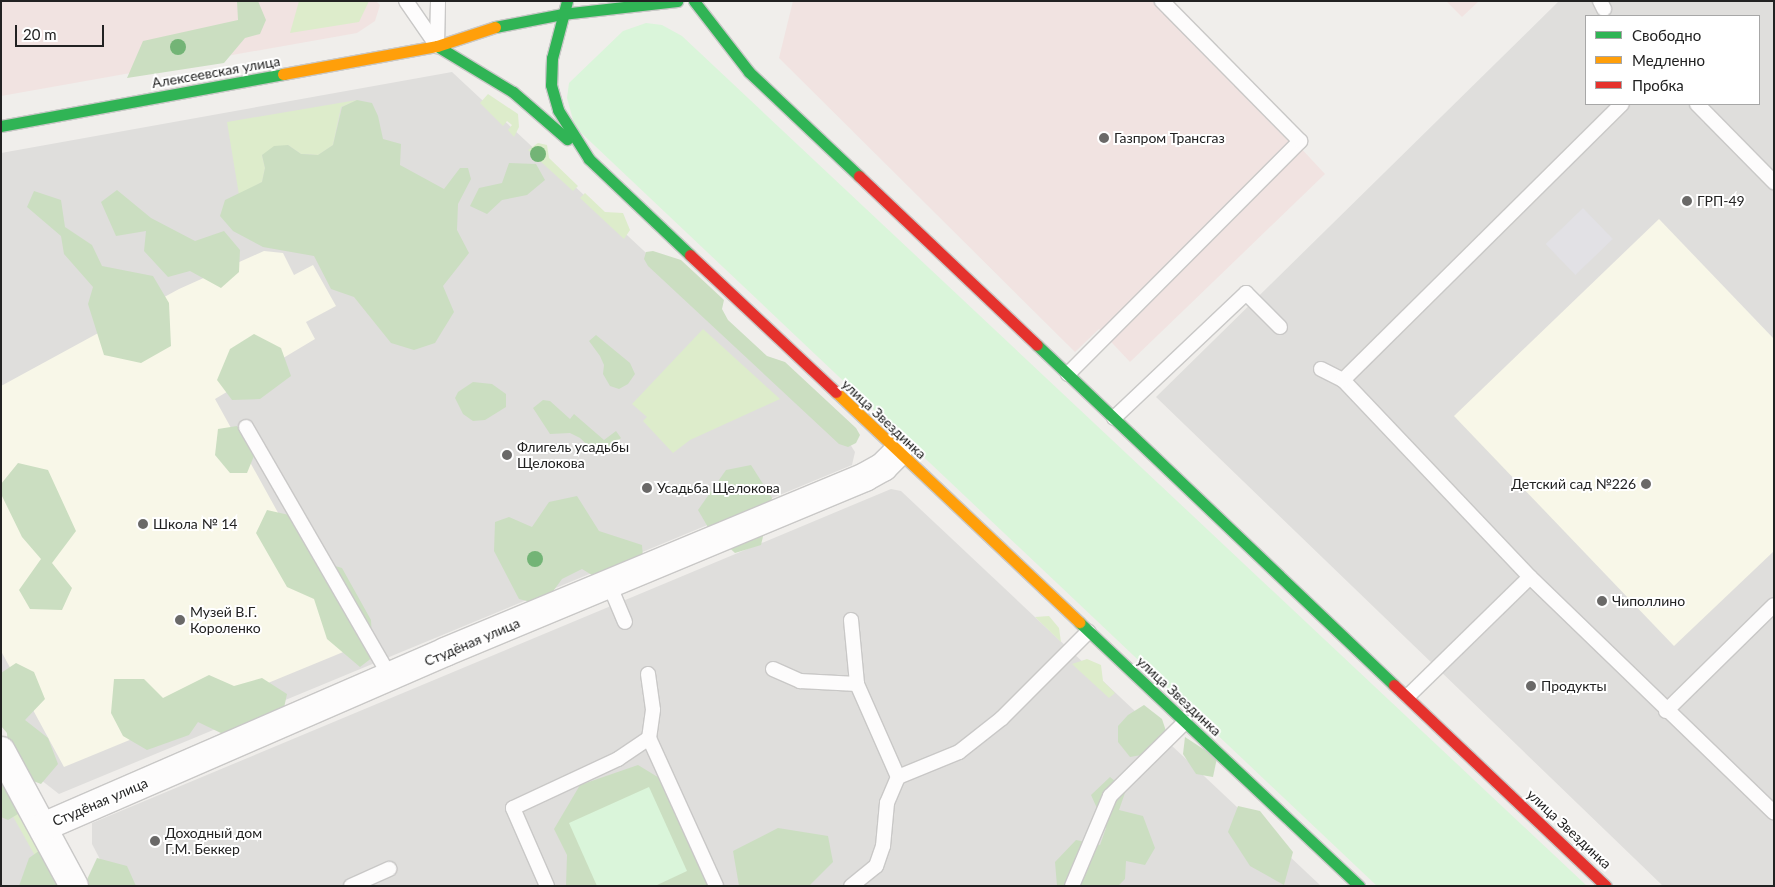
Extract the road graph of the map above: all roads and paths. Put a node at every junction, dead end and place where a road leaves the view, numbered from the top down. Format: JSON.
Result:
{"nodes":[{"id":1,"x":406,"y":1,"type":"edge"},
{"id":2,"x":438,"y":1,"type":"edge"},
{"id":3,"x":567,"y":1,"type":"edge"},
{"id":4,"x":677,"y":1,"type":"edge"},
{"id":5,"x":694,"y":1,"type":"edge"},
{"id":6,"x":1162,"y":1,"type":"edge"},
{"id":7,"x":562,"y":14,"type":"junction"},
{"id":8,"x":436,"y":46,"type":"junction"},
{"id":9,"x":1621,"y":105,"type":"edge"},
{"id":10,"x":1698,"y":105,"type":"edge"},
{"id":11,"x":1,"y":126,"type":"edge"},
{"id":12,"x":589,"y":159,"type":"junction"},
{"id":13,"x":1774,"y":182,"type":"edge"},
{"id":14,"x":1280,"y":327,"type":"dead end"},
{"id":15,"x":1321,"y":369,"type":"dead end"},
{"id":16,"x":1068,"y":374,"type":"junction"},
{"id":17,"x":1343,"y":380,"type":"junction"},
{"id":18,"x":1114,"y":418,"type":"junction"},
{"id":19,"x":246,"y":427,"type":"dead end"},
{"id":20,"x":897,"y":452,"type":"junction"},
{"id":21,"x":1530,"y":577,"type":"junction"},
{"id":22,"x":609,"y":584,"type":"junction"},
{"id":23,"x":1774,"y":605,"type":"edge"},
{"id":24,"x":851,"y":620,"type":"dead end"},
{"id":25,"x":625,"y":622,"type":"dead end"},
{"id":26,"x":1088,"y":632,"type":"junction"},
{"id":27,"x":773,"y":669,"type":"dead end"},
{"id":28,"x":648,"y":674,"type":"dead end"},
{"id":29,"x":390,"y":676,"type":"junction"},
{"id":30,"x":857,"y":684,"type":"junction"},
{"id":31,"x":1408,"y":696,"type":"junction"},
{"id":32,"x":1666,"y":711,"type":"junction"},
{"id":33,"x":1185,"y":722,"type":"junction"},
{"id":34,"x":649,"y":738,"type":"junction"},
{"id":35,"x":1,"y":751,"type":"edge"},
{"id":36,"x":898,"y":777,"type":"junction"},
{"id":37,"x":1774,"y":813,"type":"edge"},
{"id":38,"x":42,"y":827,"type":"junction"},
{"id":39,"x":389,"y":869,"type":"dead end"},
{"id":40,"x":1348,"y":875,"type":"junction"},
{"id":41,"x":74,"y":886,"type":"edge"},
{"id":42,"x":351,"y":886,"type":"edge"},
{"id":43,"x":547,"y":886,"type":"edge"},
{"id":44,"x":716,"y":886,"type":"edge"},
{"id":45,"x":852,"y":886,"type":"edge"},
{"id":46,"x":1072,"y":886,"type":"edge"},
{"id":47,"x":1338,"y":886,"type":"edge"},
{"id":48,"x":1359,"y":886,"type":"edge"},
{"id":49,"x":1606,"y":886,"type":"edge"}],
"edges":[{"from":1,"to":8,"type":"lane"},
{"from":2,"to":8,"type":"lane"},
{"from":3,"to":7,"type":"street","name":"улица Звездинка"},
{"from":4,"to":7,"type":"street"},
{"from":5,"to":16,"type":"street","name":"улица Звездинка"},
{"from":6,"to":16,"type":"lane"},
{"from":7,"to":8,"type":"street","name":"Алексеевская улица"},
{"from":7,"to":12,"type":"street","name":"улица Звездинка"},
{"from":8,"to":11,"type":"street","name":"Алексеевская улица"},
{"from":8,"to":12,"type":"street"},
{"from":9,"to":17,"type":"lane"},
{"from":10,"to":13,"type":"lane"},
{"from":12,"to":20,"type":"street","name":"улица Звездинка"},
{"from":14,"to":18,"type":"lane"},
{"from":15,"to":17,"type":"lane"},
{"from":16,"to":18,"type":"street","name":"улица Звездинка"},
{"from":17,"to":21,"type":"lane"},
{"from":18,"to":31,"type":"street","name":"улица Звездинка"},
{"from":19,"to":29,"type":"lane"},
{"from":20,"to":22,"type":"street","name":"Студёная улица"},
{"from":20,"to":26,"type":"street","name":"улица Звездинка"},
{"from":21,"to":31,"type":"lane"},
{"from":21,"to":32,"type":"lane"},
{"from":22,"to":25,"type":"lane"},
{"from":22,"to":29,"type":"street","name":"Студёная улица"},
{"from":23,"to":32,"type":"lane"},
{"from":24,"to":30,"type":"lane"},
{"from":26,"to":33,"type":"street","name":"улица Звездинка"},
{"from":26,"to":36,"type":"lane"},
{"from":27,"to":30,"type":"lane"},
{"from":28,"to":34,"type":"lane"},
{"from":29,"to":38,"type":"street","name":"Студёная улица"},
{"from":30,"to":36,"type":"lane"},
{"from":31,"to":49,"type":"street","name":"улица Звездинка"},
{"from":32,"to":37,"type":"lane"},
{"from":33,"to":40,"type":"street","name":"улица Звездинка"},
{"from":33,"to":46,"type":"lane"},
{"from":34,"to":43,"type":"lane"},
{"from":34,"to":44,"type":"lane"},
{"from":35,"to":38,"type":"street"},
{"from":36,"to":45,"type":"lane"},
{"from":38,"to":41,"type":"street"},
{"from":39,"to":42,"type":"lane"},
{"from":40,"to":47,"type":"lane"},
{"from":40,"to":48,"type":"street","name":"улица Звездинка"}]}
